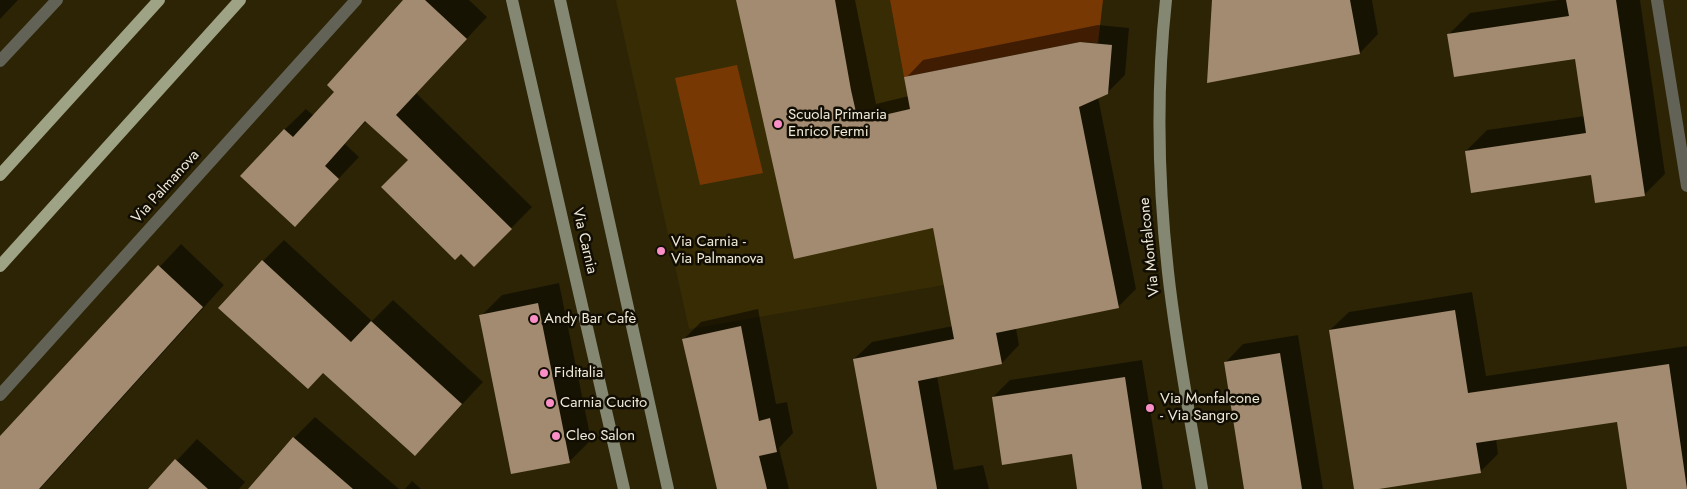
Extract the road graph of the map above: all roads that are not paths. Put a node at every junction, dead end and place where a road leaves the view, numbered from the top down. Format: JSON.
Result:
{"nodes":[{"id":1,"x":56,"y":0,"type":"edge"},
{"id":2,"x":159,"y":0,"type":"edge"},
{"id":3,"x":240,"y":0,"type":"edge"},
{"id":4,"x":356,"y":0,"type":"edge"},
{"id":5,"x":512,"y":0,"type":"edge"},
{"id":6,"x":560,"y":0,"type":"edge"},
{"id":7,"x":1166,"y":0,"type":"edge"},
{"id":8,"x":1657,"y":0,"type":"edge"},
{"id":9,"x":0,"y":61,"type":"edge"},
{"id":10,"x":0,"y":175,"type":"edge"},
{"id":11,"x":1687,"y":186,"type":"edge"},
{"id":12,"x":0,"y":266,"type":"edge"},
{"id":13,"x":0,"y":395,"type":"edge"},
{"id":14,"x":624,"y":489,"type":"edge"},
{"id":15,"x":668,"y":489,"type":"edge"},
{"id":16,"x":1202,"y":489,"type":"edge"}],
"edges":[{"from":1,"to":9,"type":"street"},
{"from":2,"to":10,"type":"main road"},
{"from":3,"to":12,"type":"main road"},
{"from":4,"to":13,"type":"street","name":"Via Palmanova"},
{"from":5,"to":14,"type":"street","name":"Via Carnia"},
{"from":6,"to":15,"type":"street","name":"Via Carnia"},
{"from":7,"to":16,"type":"street","name":"Via Monfalcone"},
{"from":8,"to":11,"type":"street"}]}
